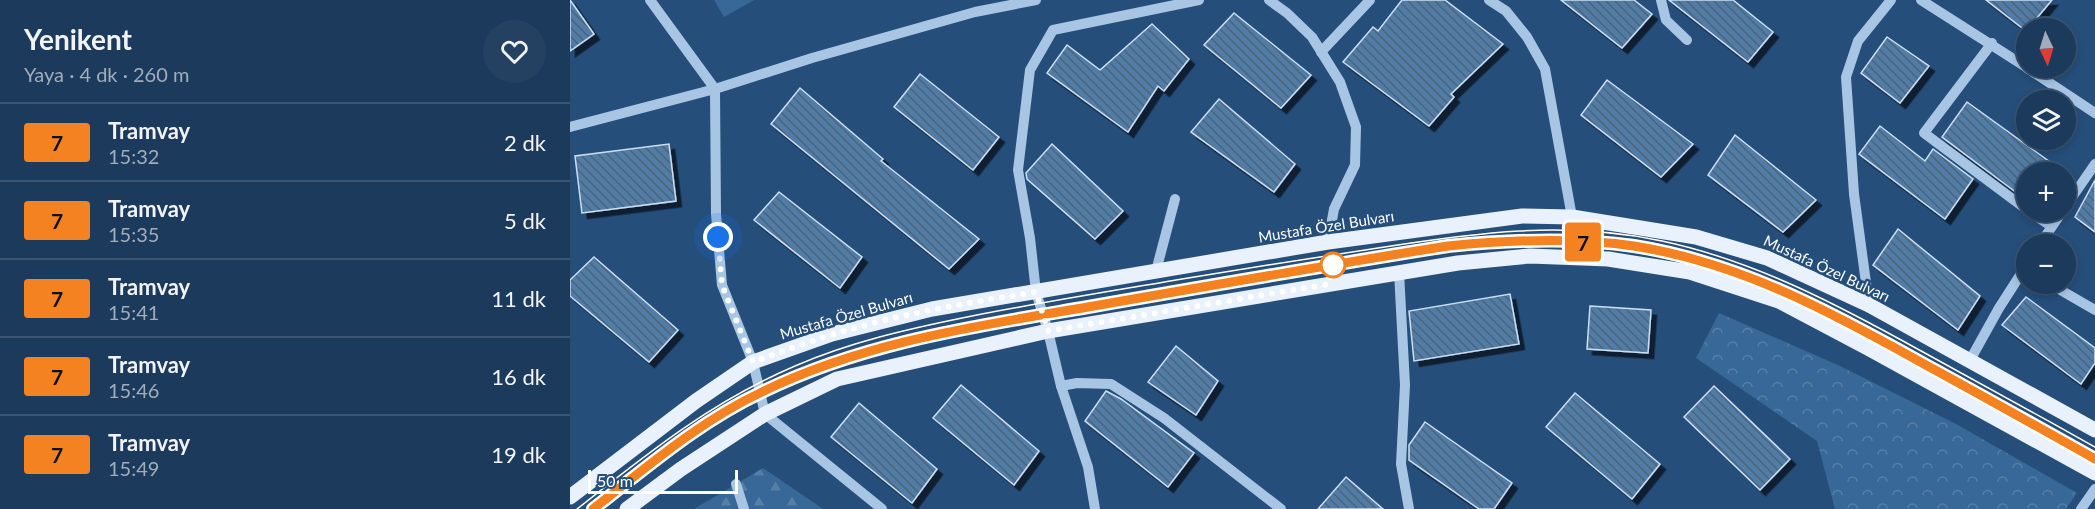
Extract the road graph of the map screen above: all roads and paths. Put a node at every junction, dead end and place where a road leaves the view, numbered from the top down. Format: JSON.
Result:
{"nodes":[{"id":1,"x":650,"y":0,"type":"edge"},
{"id":2,"x":1036,"y":0,"type":"edge"},
{"id":3,"x":1199,"y":0,"type":"edge"},
{"id":4,"x":1269,"y":0,"type":"edge"},
{"id":5,"x":1370,"y":0,"type":"edge"},
{"id":6,"x":1489,"y":0,"type":"edge"},
{"id":7,"x":1661,"y":0,"type":"edge"},
{"id":8,"x":1891,"y":0,"type":"edge"},
{"id":9,"x":1921,"y":0,"type":"edge"},
{"id":10,"x":1688,"y":40,"type":"dead end"},
{"id":11,"x":1992,"y":43,"type":"junction"},
{"id":12,"x":1321,"y":52,"type":"junction"},
{"id":13,"x":2016,"y":59,"type":"edge"},
{"id":14,"x":2043,"y":78,"type":"edge"},
{"id":15,"x":715,"y":89,"type":"junction"},
{"id":16,"x":2095,"y":114,"type":"edge"},
{"id":17,"x":570,"y":127,"type":"edge"},
{"id":18,"x":2095,"y":164,"type":"edge"},
{"id":19,"x":2076,"y":192,"type":"edge"},
{"id":20,"x":1175,"y":199,"type":"dead end"},
{"id":21,"x":2016,"y":202,"type":"edge"},
{"id":22,"x":1572,"y":217,"type":"junction"},
{"id":23,"x":2044,"y":222,"type":"edge"},
{"id":24,"x":2053,"y":222,"type":"edge"},
{"id":25,"x":2050,"y":226,"type":"junction"},
{"id":26,"x":2046,"y":234,"type":"edge"},
{"id":27,"x":1328,"y":242,"type":"junction"},
{"id":28,"x":1156,"y":272,"type":"junction"},
{"id":29,"x":1399,"y":272,"type":"junction"},
{"id":30,"x":2016,"y":283,"type":"edge"},
{"id":31,"x":1036,"y":292,"type":"junction"},
{"id":32,"x":2067,"y":294,"type":"edge"},
{"id":33,"x":1869,"y":305,"type":"junction"},
{"id":34,"x":2095,"y":310,"type":"edge"},
{"id":35,"x":1048,"y":331,"type":"junction"},
{"id":36,"x":753,"y":362,"type":"junction"},
{"id":37,"x":1970,"y":362,"type":"junction"},
{"id":38,"x":1061,"y":386,"type":"junction"},
{"id":39,"x":765,"y":414,"type":"junction"},
{"id":40,"x":2095,"y":430,"type":"edge"},
{"id":41,"x":2095,"y":473,"type":"edge"},
{"id":42,"x":736,"y":484,"type":"dead end"},
{"id":43,"x":2095,"y":489,"type":"edge"},
{"id":44,"x":570,"y":497,"type":"edge"},
{"id":45,"x":627,"y":509,"type":"edge"},
{"id":46,"x":744,"y":509,"type":"edge"},
{"id":47,"x":882,"y":509,"type":"edge"},
{"id":48,"x":1095,"y":509,"type":"edge"},
{"id":49,"x":1281,"y":509,"type":"edge"},
{"id":50,"x":1409,"y":509,"type":"edge"},
{"id":51,"x":2081,"y":509,"type":"edge"}],
"edges":[{"from":1,"to":15,"type":"street"},
{"from":2,"to":15,"type":"street"},
{"from":3,"to":31,"type":"street"},
{"from":4,"to":12,"type":"street"},
{"from":5,"to":12,"type":"street"},
{"from":6,"to":22,"type":"street"},
{"from":7,"to":10,"type":"street"},
{"from":8,"to":33,"type":"street"},
{"from":9,"to":11,"type":"street"},
{"from":11,"to":13,"type":"street"},
{"from":11,"to":21,"type":"street"},
{"from":12,"to":27,"type":"street"},
{"from":14,"to":16,"type":"street"},
{"from":15,"to":17,"type":"street"},
{"from":15,"to":36,"type":"street"},
{"from":18,"to":19,"type":"street"},
{"from":20,"to":28,"type":"street"},
{"from":22,"to":27,"type":"main road","name":"Mustafa Özel Bulvarı"},
{"from":22,"to":33,"type":"main road","name":"Mustafa Özel Bulvarı"},
{"from":23,"to":25,"type":"street"},
{"from":24,"to":25,"type":"street"},
{"from":25,"to":26,"type":"street"},
{"from":27,"to":28,"type":"main road","name":"Mustafa Özel Bulvarı"},
{"from":28,"to":31,"type":"main road","name":"Mustafa Özel Bulvarı"},
{"from":29,"to":35,"type":"main road"},
{"from":29,"to":41,"type":"main road"},
{"from":29,"to":50,"type":"street"},
{"from":30,"to":37,"type":"street"},
{"from":31,"to":35,"type":"street"},
{"from":31,"to":36,"type":"main road","name":"Mustafa Özel Bulvarı"},
{"from":32,"to":34,"type":"street"},
{"from":33,"to":37,"type":"main road","name":"Mustafa Özel Bulvarı"},
{"from":35,"to":38,"type":"street"},
{"from":35,"to":39,"type":"main road"},
{"from":36,"to":39,"type":"street"},
{"from":36,"to":44,"type":"main road","name":"Mustafa Özel Bulvarı"},
{"from":37,"to":40,"type":"main road","name":"Mustafa Özel Bulvarı"},
{"from":38,"to":48,"type":"street"},
{"from":38,"to":49,"type":"street"},
{"from":39,"to":45,"type":"main road"},
{"from":39,"to":47,"type":"street"},
{"from":42,"to":46,"type":"street"},
{"from":43,"to":51,"type":"street"}]}
